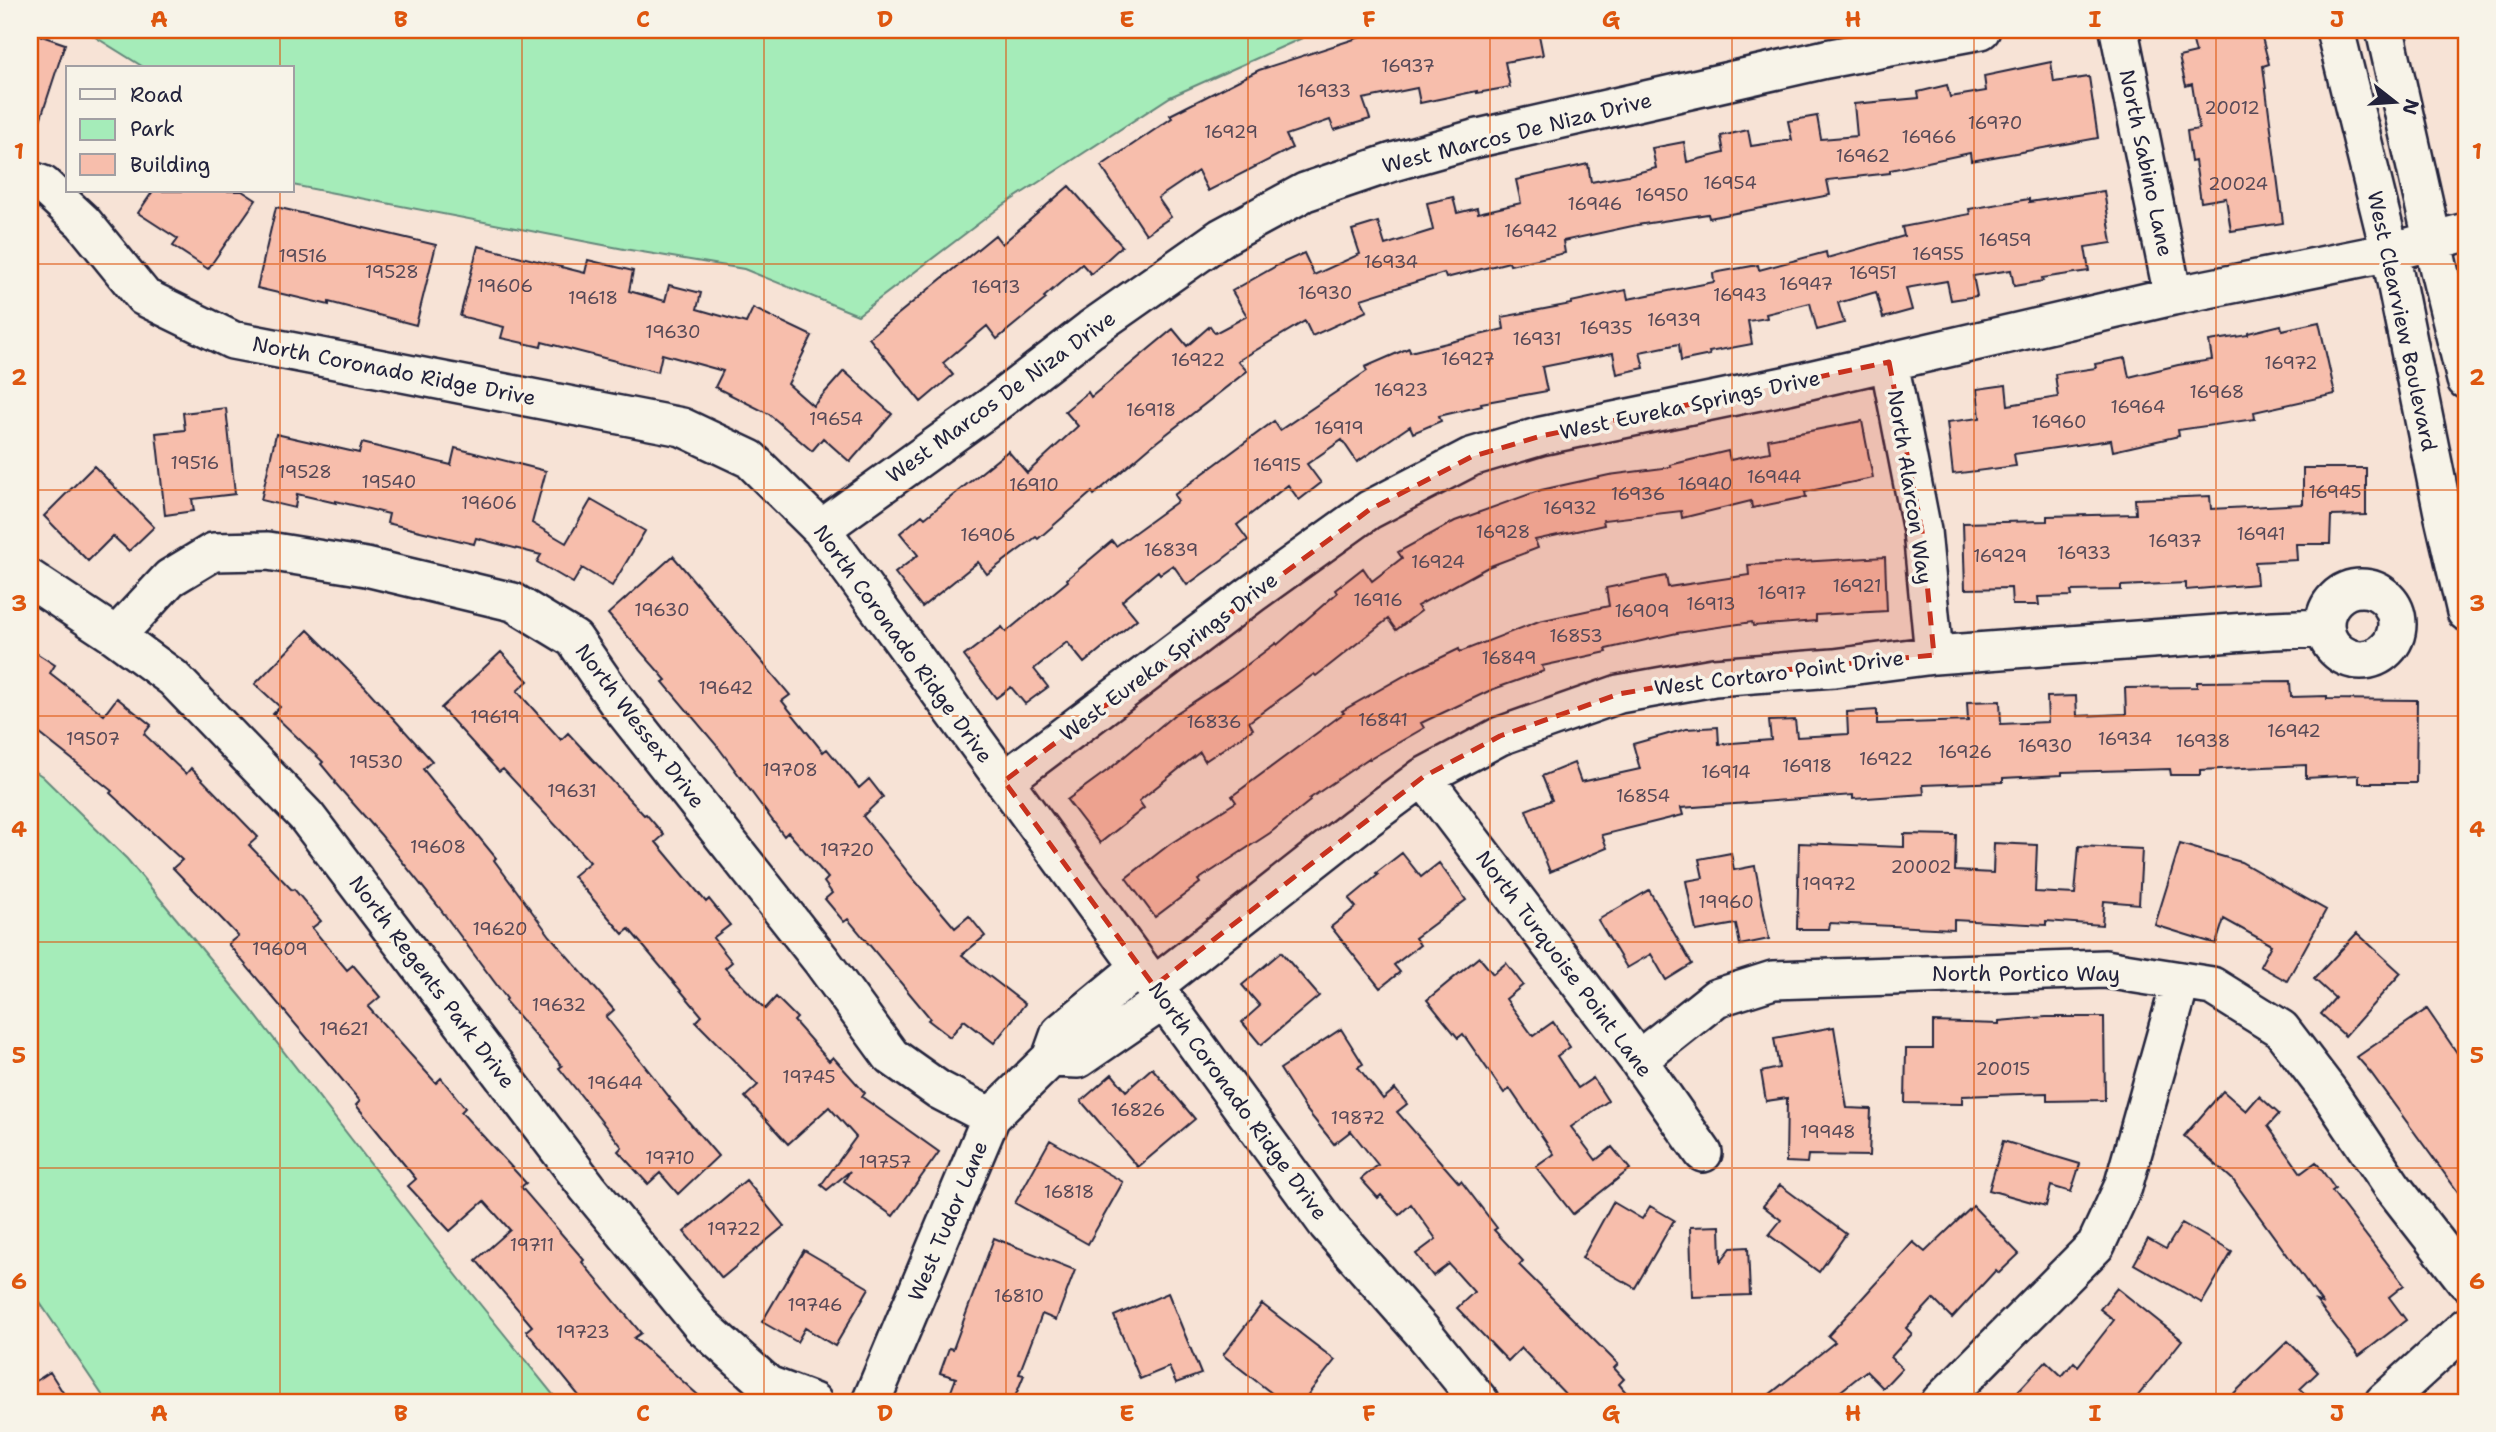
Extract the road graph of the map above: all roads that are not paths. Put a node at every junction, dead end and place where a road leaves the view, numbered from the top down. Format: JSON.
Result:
{"nodes":[{"id":1,"x":1981,"y":30,"type":"edge"},
{"id":2,"x":2119,"y":30,"type":"edge"},
{"id":3,"x":2335,"y":30,"type":"edge"},
{"id":4,"x":2385,"y":30,"type":"edge"},
{"id":5,"x":30,"y":180,"type":"edge"},
{"id":6,"x":2449,"y":236,"type":"edge"},
{"id":7,"x":2390,"y":252,"type":"junction"},
{"id":8,"x":2173,"y":296,"type":"junction"},
{"id":9,"x":1889,"y":362,"type":"junction"},
{"id":10,"x":2466,"y":380,"type":"edge"},
{"id":11,"x":821,"y":529,"type":"junction"},
{"id":12,"x":30,"y":579,"type":"edge"},
{"id":13,"x":2466,"y":612,"type":"edge"},
{"id":14,"x":2325,"y":628,"type":"dead end"},
{"id":15,"x":116,"y":636,"type":"junction"},
{"id":16,"x":1934,"y":655,"type":"junction"},
{"id":17,"x":1423,"y":777,"type":"junction"},
{"id":18,"x":1004,"y":781,"type":"junction"},
{"id":19,"x":2181,"y":981,"type":"junction"},
{"id":20,"x":1153,"y":984,"type":"junction"},
{"id":21,"x":1638,"y":1060,"type":"junction"},
{"id":22,"x":991,"y":1117,"type":"junction"},
{"id":23,"x":1703,"y":1153,"type":"dead end"},
{"id":24,"x":2466,"y":1281,"type":"edge"},
{"id":25,"x":2466,"y":1327,"type":"edge"},
{"id":26,"x":814,"y":1402,"type":"edge"},
{"id":27,"x":871,"y":1402,"type":"edge"},
{"id":28,"x":1480,"y":1402,"type":"edge"},
{"id":29,"x":1940,"y":1402,"type":"edge"},
{"id":30,"x":2384,"y":1402,"type":"edge"}],
"edges":[{"from":1,"to":11,"type":"street","name":"West Marcos De Niza Drive"},
{"from":2,"to":8,"type":"street","name":"North Sabino Lane"},
{"from":3,"to":7,"type":"street","name":"West Clearview Boulevard"},
{"from":4,"to":6,"type":"street"},
{"from":5,"to":11,"type":"street","name":"North Coronado Ridge Drive"},
{"from":6,"to":7,"type":"street","name":"West Eureka Springs Drive"},
{"from":6,"to":10,"type":"street"},
{"from":7,"to":8,"type":"street","name":"West Eureka Springs Drive"},
{"from":7,"to":13,"type":"street","name":"West Clearview Boulevard"},
{"from":8,"to":9,"type":"street","name":"West Eureka Springs Drive"},
{"from":9,"to":16,"type":"street","name":"North Alarcon Way"},
{"from":9,"to":18,"type":"street","name":"West Eureka Springs Drive"},
{"from":11,"to":18,"type":"street","name":"North Coronado Ridge Drive"},
{"from":12,"to":15,"type":"street","name":"North Regents Park Drive"},
{"from":14,"to":16,"type":"street","name":"West Cortaro Point Drive"},
{"from":15,"to":22,"type":"street","name":"North Wessex Drive"},
{"from":15,"to":26,"type":"street","name":"North Regents Park Drive"},
{"from":16,"to":17,"type":"street","name":"West Cortaro Point Drive"},
{"from":17,"to":20,"type":"street","name":"West Cortaro Point Drive"},
{"from":17,"to":21,"type":"street","name":"North Turquoise Point Lane"},
{"from":18,"to":20,"type":"street","name":"North Coronado Ridge Drive"},
{"from":19,"to":21,"type":"street","name":"North Portico Way"},
{"from":19,"to":24,"type":"street","name":"North Portico Way"},
{"from":19,"to":29,"type":"street"},
{"from":20,"to":22,"type":"street","name":"West Tudor Lane"},
{"from":20,"to":28,"type":"street","name":"North Coronado Ridge Drive"},
{"from":21,"to":23,"type":"street","name":"North Turquoise Point Lane"},
{"from":22,"to":27,"type":"street","name":"West Tudor Lane"},
{"from":25,"to":30,"type":"street"}]}
